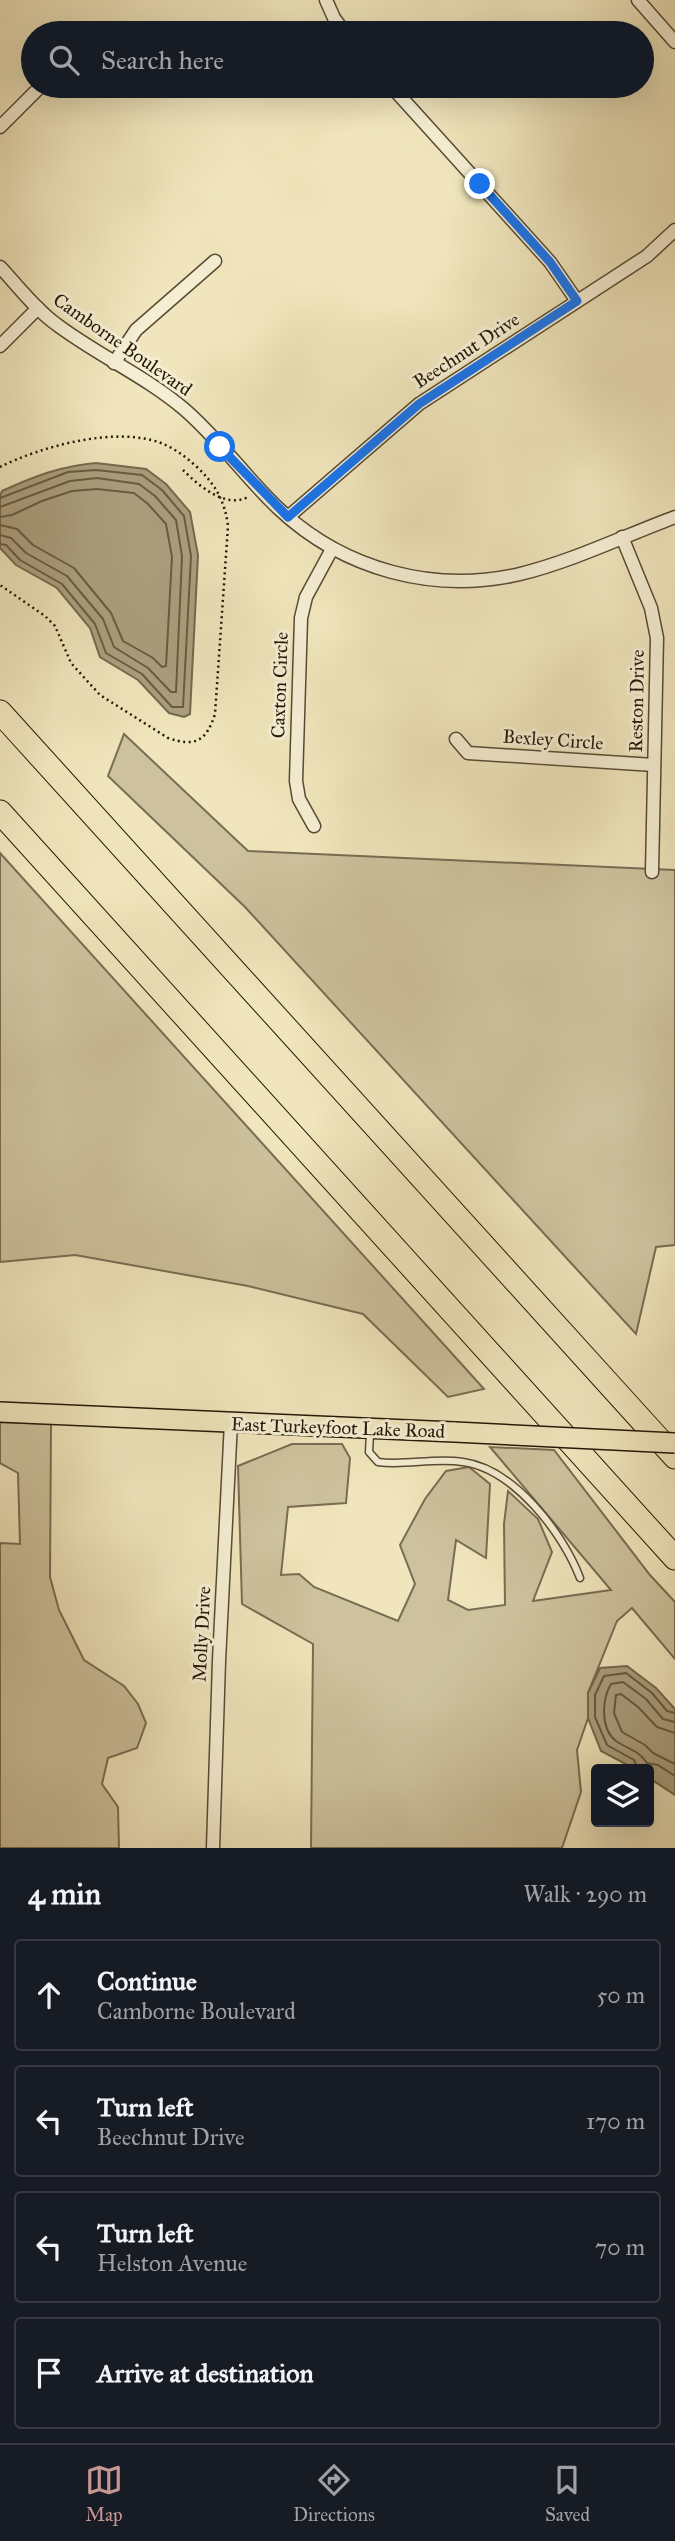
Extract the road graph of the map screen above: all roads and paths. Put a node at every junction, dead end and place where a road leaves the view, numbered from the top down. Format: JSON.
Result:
{"nodes":[{"id":1,"x":326,"y":0,"type":"edge"},
{"id":2,"x":638,"y":0,"type":"edge"},
{"id":3,"x":336,"y":21,"type":"edge"},
{"id":4,"x":675,"y":42,"type":"edge"},
{"id":5,"x":29,"y":98,"type":"edge"},
{"id":6,"x":402,"y":98,"type":"edge"},
{"id":7,"x":0,"y":127,"type":"edge"},
{"id":8,"x":675,"y":229,"type":"edge"},
{"id":9,"x":215,"y":261,"type":"dead end"},
{"id":10,"x":0,"y":267,"type":"edge"},
{"id":11,"x":577,"y":301,"type":"junction"},
{"id":12,"x":38,"y":308,"type":"junction"},
{"id":13,"x":0,"y":346,"type":"edge"},
{"id":14,"x":114,"y":363,"type":"junction"},
{"id":15,"x":0,"y":467,"type":"edge"},
{"id":16,"x":183,"y":470,"type":"dead end"},
{"id":17,"x":256,"y":486,"type":"junction"},
{"id":18,"x":220,"y":496,"type":"junction"},
{"id":19,"x":288,"y":517,"type":"junction"},
{"id":20,"x":675,"y":517,"type":"edge"},
{"id":21,"x":622,"y":537,"type":"junction"},
{"id":22,"x":332,"y":549,"type":"junction"},
{"id":23,"x":0,"y":585,"type":"edge"},
{"id":24,"x":0,"y":712,"type":"edge"},
{"id":25,"x":456,"y":739,"type":"dead end"},
{"id":26,"x":654,"y":765,"type":"junction"},
{"id":27,"x":0,"y":812,"type":"edge"},
{"id":28,"x":314,"y":826,"type":"dead end"},
{"id":29,"x":652,"y":872,"type":"dead end"},
{"id":30,"x":0,"y":1412,"type":"edge"},
{"id":31,"x":231,"y":1422,"type":"junction"},
{"id":32,"x":370,"y":1427,"type":"junction"},
{"id":33,"x":675,"y":1443,"type":"edge"},
{"id":34,"x":675,"y":1457,"type":"edge"},
{"id":35,"x":675,"y":1558,"type":"edge"},
{"id":36,"x":580,"y":1578,"type":"dead end"},
{"id":37,"x":213,"y":1848,"type":"edge"}],
"edges":[{"from":1,"to":3,"type":"street"},
{"from":2,"to":4,"type":"street"},
{"from":5,"to":7,"type":"street"},
{"from":6,"to":11,"type":"street"},
{"from":8,"to":11,"type":"street","name":"Beechnut Drive"},
{"from":9,"to":14,"type":"street"},
{"from":10,"to":12,"type":"street","name":"Camborne Boulevard"},
{"from":11,"to":19,"type":"street","name":"Beechnut Drive"},
{"from":12,"to":13,"type":"street"},
{"from":12,"to":14,"type":"street","name":"Camborne Boulevard"},
{"from":14,"to":17,"type":"street","name":"Camborne Boulevard"},
{"from":15,"to":18,"type":"path"},
{"from":16,"to":18,"type":"path"},
{"from":17,"to":18,"type":"path"},
{"from":17,"to":19,"type":"street","name":"Camborne Boulevard"},
{"from":18,"to":23,"type":"path"},
{"from":19,"to":22,"type":"street","name":"Camborne Boulevard"},
{"from":20,"to":21,"type":"street","name":"Camborne Boulevard"},
{"from":21,"to":22,"type":"street","name":"Camborne Boulevard"},
{"from":21,"to":26,"type":"street","name":"Reston Drive"},
{"from":22,"to":28,"type":"street","name":"Caxton Circle"},
{"from":24,"to":34,"type":"highway"},
{"from":25,"to":26,"type":"street","name":"Bexley Circle"},
{"from":26,"to":29,"type":"street","name":"Reston Drive"},
{"from":27,"to":35,"type":"highway"},
{"from":30,"to":31,"type":"main road","name":"East Turkeyfoot Lake Road"},
{"from":31,"to":32,"type":"main road","name":"East Turkeyfoot Lake Road"},
{"from":31,"to":37,"type":"street","name":"Molly Drive"},
{"from":32,"to":33,"type":"main road","name":"East Turkeyfoot Lake Road","bridge":true},
{"from":32,"to":36,"type":"lane"}]}
